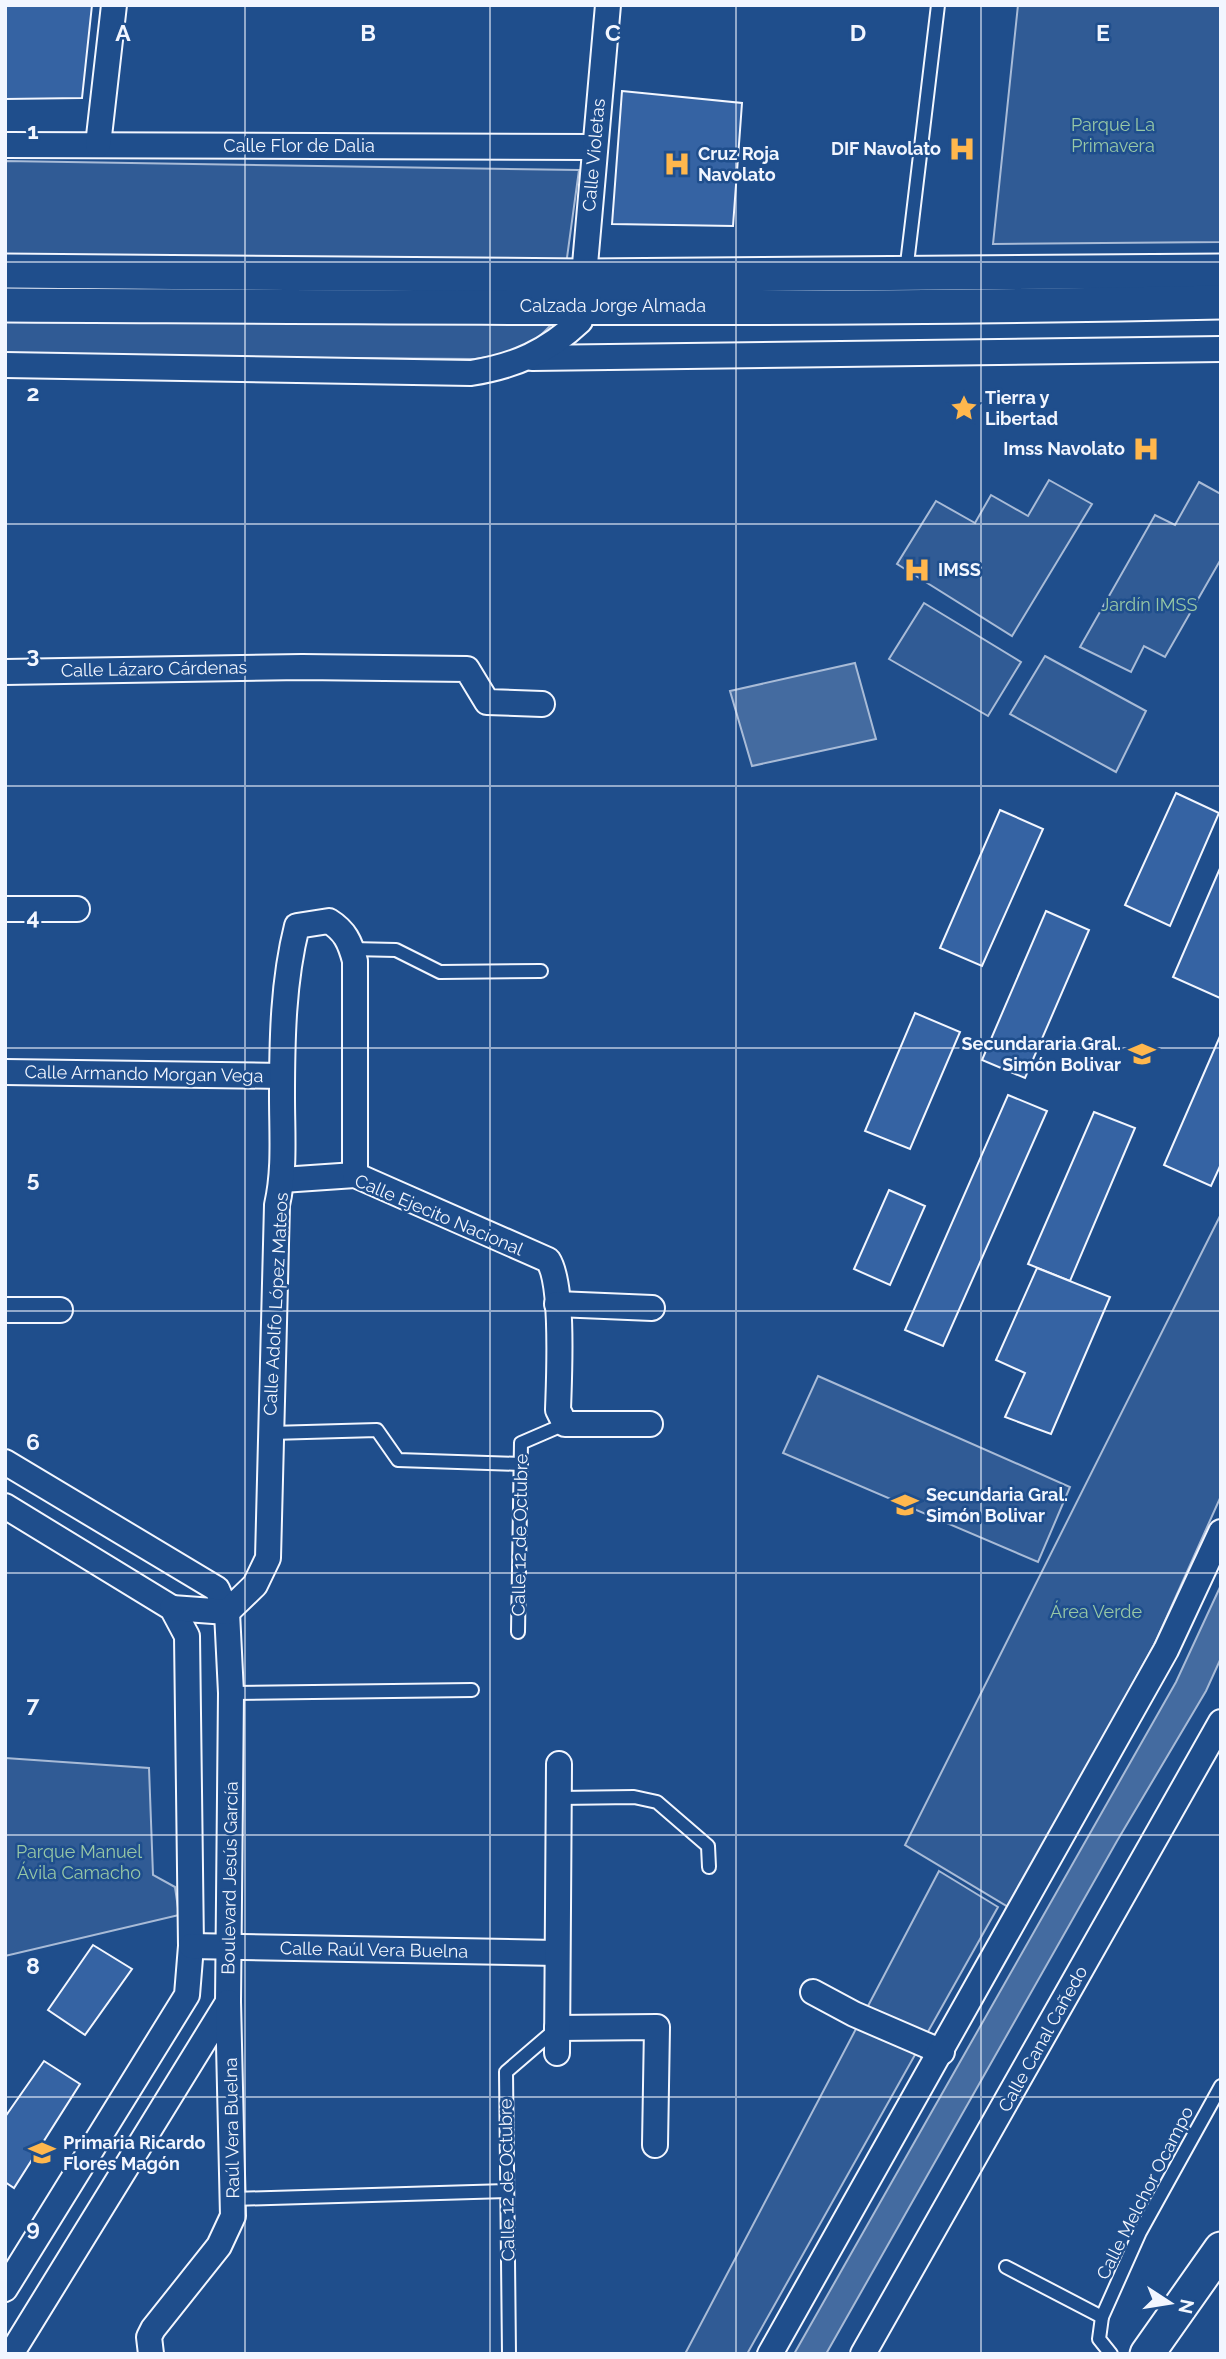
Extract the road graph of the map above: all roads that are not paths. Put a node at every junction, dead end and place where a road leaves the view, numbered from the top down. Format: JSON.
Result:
{"nodes":[{"id":1,"x":114,"y":5,"type":"edge"},
{"id":2,"x":608,"y":5,"type":"edge"},
{"id":3,"x":938,"y":5,"type":"edge"},
{"id":4,"x":5,"y":145,"type":"edge"},
{"id":5,"x":98,"y":145,"type":"junction"},
{"id":6,"x":593,"y":147,"type":"junction"},
{"id":7,"x":5,"y":271,"type":"edge"},
{"id":8,"x":1221,"y":271,"type":"edge"},
{"id":9,"x":584,"y":291,"type":"junction"},
{"id":10,"x":905,"y":292,"type":"junction"},
{"id":11,"x":1221,"y":302,"type":"edge"},
{"id":12,"x":5,"y":305,"type":"edge"},
{"id":13,"x":1221,"y":349,"type":"edge"},
{"id":14,"x":531,"y":358,"type":"junction"},
{"id":15,"x":5,"y":365,"type":"edge"},
{"id":16,"x":5,"y":671,"type":"edge"},
{"id":17,"x":542,"y":704,"type":"dead end"},
{"id":18,"x":5,"y":909,"type":"edge"},
{"id":19,"x":77,"y":909,"type":"dead end"},
{"id":20,"x":352,"y":949,"type":"junction"},
{"id":21,"x":541,"y":971,"type":"dead end"},
{"id":22,"x":5,"y":1072,"type":"edge"},
{"id":23,"x":282,"y":1076,"type":"junction"},
{"id":24,"x":355,"y":1175,"type":"junction"},
{"id":25,"x":282,"y":1181,"type":"junction"},
{"id":26,"x":557,"y":1304,"type":"junction"},
{"id":27,"x":652,"y":1308,"type":"dead end"},
{"id":28,"x":5,"y":1310,"type":"edge"},
{"id":29,"x":60,"y":1310,"type":"dead end"},
{"id":30,"x":565,"y":1424,"type":"junction"},
{"id":31,"x":650,"y":1424,"type":"dead end"},
{"id":32,"x":271,"y":1433,"type":"junction"},
{"id":33,"x":5,"y":1462,"type":"edge"},
{"id":34,"x":521,"y":1464,"type":"junction"},
{"id":35,"x":5,"y":1506,"type":"edge"},
{"id":36,"x":1221,"y":1532,"type":"edge"},
{"id":37,"x":172,"y":1608,"type":"junction"},
{"id":38,"x":227,"y":1612,"type":"junction"},
{"id":39,"x":518,"y":1632,"type":"dead end"},
{"id":40,"x":472,"y":1690,"type":"dead end"},
{"id":41,"x":231,"y":1693,"type":"junction"},
{"id":42,"x":1221,"y":1722,"type":"edge"},
{"id":43,"x":559,"y":1764,"type":"dead end"},
{"id":44,"x":559,"y":1798,"type":"junction"},
{"id":45,"x":709,"y":1867,"type":"dead end"},
{"id":46,"x":191,"y":1946,"type":"junction"},
{"id":47,"x":230,"y":1947,"type":"junction"},
{"id":48,"x":556,"y":1953,"type":"junction"},
{"id":49,"x":813,"y":1992,"type":"dead end"},
{"id":50,"x":228,"y":2002,"type":"junction"},
{"id":51,"x":557,"y":2041,"type":"junction"},
{"id":52,"x":942,"y":2052,"type":"junction"},
{"id":53,"x":1221,"y":2086,"type":"edge"},
{"id":54,"x":655,"y":2145,"type":"dead end"},
{"id":55,"x":507,"y":2191,"type":"junction"},
{"id":56,"x":233,"y":2199,"type":"junction"},
{"id":57,"x":1217,"y":2262,"type":"edge"},
{"id":58,"x":1006,"y":2267,"type":"dead end"},
{"id":59,"x":5,"y":2289,"type":"edge"},
{"id":60,"x":1101,"y":2317,"type":"junction"},
{"id":61,"x":11,"y":2354,"type":"edge"},
{"id":62,"x":151,"y":2354,"type":"edge"},
{"id":63,"x":509,"y":2354,"type":"edge"},
{"id":64,"x":770,"y":2354,"type":"edge"},
{"id":65,"x":863,"y":2354,"type":"edge"},
{"id":66,"x":1111,"y":2354,"type":"edge"},
{"id":67,"x":1147,"y":2354,"type":"edge"}],
"edges":[{"from":1,"to":5,"type":"street"},
{"from":2,"to":6,"type":"street","name":"Calle Violetas"},
{"from":3,"to":10,"type":"lane"},
{"from":4,"to":5,"type":"street","name":"Calle Flor de Dalia"},
{"from":5,"to":6,"type":"street","name":"Calle Flor de Dalia"},
{"from":6,"to":9,"type":"street","name":"Calle Violetas"},
{"from":7,"to":9,"type":"street","name":"Calzada Jorge Almada"},
{"from":8,"to":10,"type":"street","name":"Calzada Jorge Almada"},
{"from":9,"to":10,"type":"street","name":"Calzada Jorge Almada"},
{"from":9,"to":12,"type":"street","name":"Calzada Jorge Almada"},
{"from":9,"to":14,"type":"street"},
{"from":10,"to":11,"type":"street","name":"Calzada Jorge Almada"},
{"from":13,"to":14,"type":"street"},
{"from":14,"to":15,"type":"street"},
{"from":16,"to":17,"type":"street","name":"Calle Lázaro Cárdenas"},
{"from":18,"to":19,"type":"street"},
{"from":20,"to":21,"type":"lane"},
{"from":20,"to":23,"type":"street","name":"Calle Adolfo López Mateos"},
{"from":20,"to":24,"type":"street"},
{"from":22,"to":23,"type":"street","name":"Calle Armando Morgan Vega"},
{"from":23,"to":25,"type":"street","name":"Calle Adolfo López Mateos"},
{"from":24,"to":25,"type":"street","name":"Calle Ejecito Nacional"},
{"from":24,"to":26,"type":"street","name":"Calle Ejecito Nacional"},
{"from":25,"to":32,"type":"street","name":"Calle Adolfo López Mateos"},
{"from":26,"to":27,"type":"street"},
{"from":26,"to":30,"type":"street"},
{"from":28,"to":29,"type":"street"},
{"from":30,"to":31,"type":"street"},
{"from":30,"to":34,"type":"lane","name":"Calle 12 de Octubre"},
{"from":32,"to":34,"type":"lane"},
{"from":32,"to":38,"type":"street","name":"Calle Adolfo López Mateos"},
{"from":33,"to":38,"type":"street"},
{"from":34,"to":39,"type":"lane","name":"Calle 12 de Octubre"},
{"from":35,"to":37,"type":"street"},
{"from":36,"to":52,"type":"street"},
{"from":37,"to":38,"type":"street"},
{"from":37,"to":46,"type":"street"},
{"from":38,"to":41,"type":"street","name":"Boulevard Jesús García"},
{"from":40,"to":41,"type":"lane"},
{"from":41,"to":47,"type":"street","name":"Boulevard Jesús García"},
{"from":42,"to":65,"type":"street","name":"Calle Canal Cañedo"},
{"from":43,"to":44,"type":"street"},
{"from":44,"to":45,"type":"lane"},
{"from":44,"to":48,"type":"street"},
{"from":46,"to":47,"type":"street","name":"Calle Raúl Vera Buelna"},
{"from":46,"to":59,"type":"street"},
{"from":47,"to":48,"type":"street","name":"Calle Raúl Vera Buelna"},
{"from":47,"to":50,"type":"street","name":"Boulevard Jesús García"},
{"from":48,"to":51,"type":"street"},
{"from":49,"to":52,"type":"street"},
{"from":50,"to":56,"type":"street","name":"Raúl Vera Buelna"},
{"from":50,"to":61,"type":"street","name":"Boulevard Jesús García"},
{"from":51,"to":54,"type":"street"},
{"from":51,"to":55,"type":"lane","name":"Calle 12 de Octubre"},
{"from":52,"to":64,"type":"street"},
{"from":53,"to":60,"type":"lane","name":"Calle Melchor Ocampo"},
{"from":55,"to":56,"type":"lane"},
{"from":55,"to":63,"type":"lane","name":"Calle 12 de Octubre"},
{"from":56,"to":62,"type":"street","name":"Raúl Vera Buelna"},
{"from":57,"to":67,"type":"street"},
{"from":58,"to":60,"type":"lane"},
{"from":60,"to":66,"type":"lane"}]}
